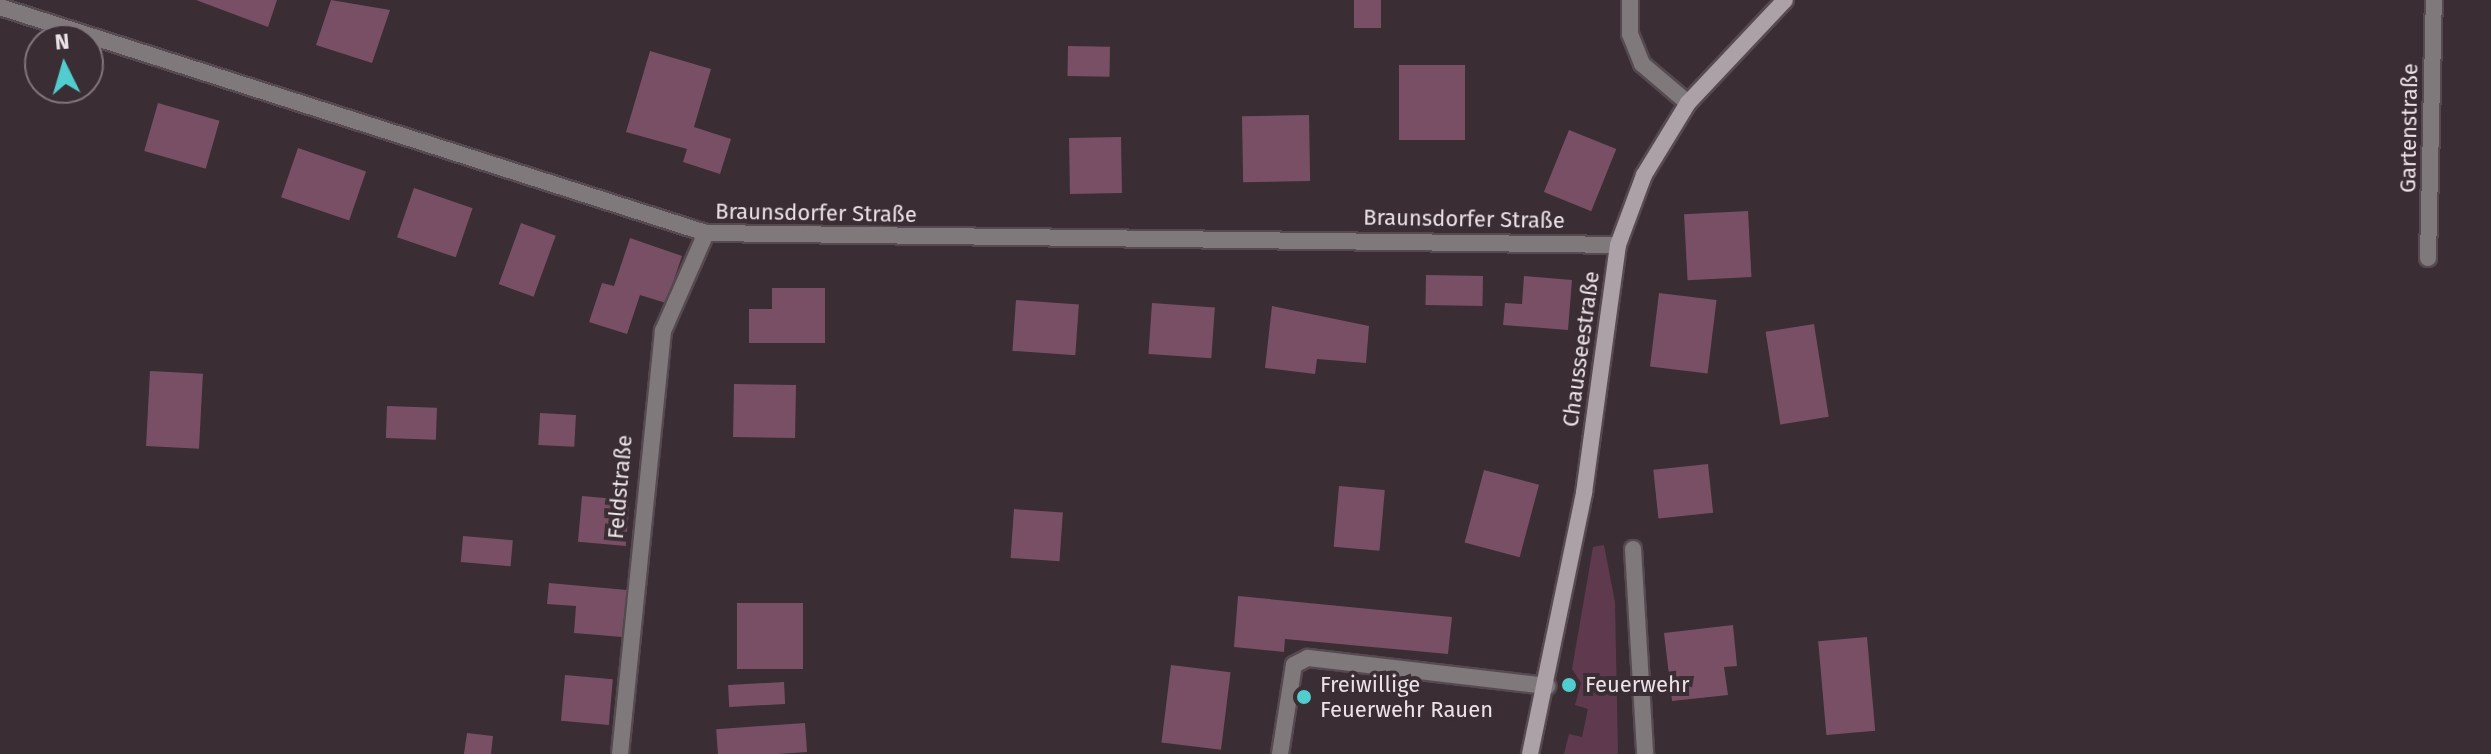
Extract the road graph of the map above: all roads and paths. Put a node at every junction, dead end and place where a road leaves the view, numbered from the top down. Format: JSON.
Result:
{"nodes":[{"id":1,"x":1630,"y":0,"type":"edge"},
{"id":2,"x":1785,"y":0,"type":"edge"},
{"id":3,"x":2434,"y":0,"type":"edge"},
{"id":4,"x":0,"y":7,"type":"edge"},
{"id":5,"x":1688,"y":103,"type":"junction"},
{"id":6,"x":706,"y":233,"type":"junction"},
{"id":7,"x":1618,"y":245,"type":"junction"},
{"id":8,"x":2428,"y":258,"type":"dead end"},
{"id":9,"x":1633,"y":549,"type":"dead end"},
{"id":10,"x":1547,"y":686,"type":"junction"},
{"id":11,"x":620,"y":754,"type":"edge"},
{"id":12,"x":1280,"y":754,"type":"edge"},
{"id":13,"x":1530,"y":754,"type":"edge"},
{"id":14,"x":1645,"y":754,"type":"edge"}],
"edges":[{"from":1,"to":5,"type":"street"},
{"from":2,"to":5,"type":"main road","name":"Chausseestraße"},
{"from":3,"to":8,"type":"street","name":"Gartenstraße"},
{"from":4,"to":6,"type":"street","name":"Braunsdorfer Straße"},
{"from":5,"to":7,"type":"main road","name":"Chausseestraße"},
{"from":6,"to":7,"type":"street","name":"Braunsdorfer Straße"},
{"from":6,"to":11,"type":"street","name":"Feldstraße"},
{"from":7,"to":10,"type":"main road","name":"Chausseestraße"},
{"from":9,"to":14,"type":"street"},
{"from":10,"to":12,"type":"street"},
{"from":10,"to":13,"type":"main road","name":"Chausseestraße"}]}
